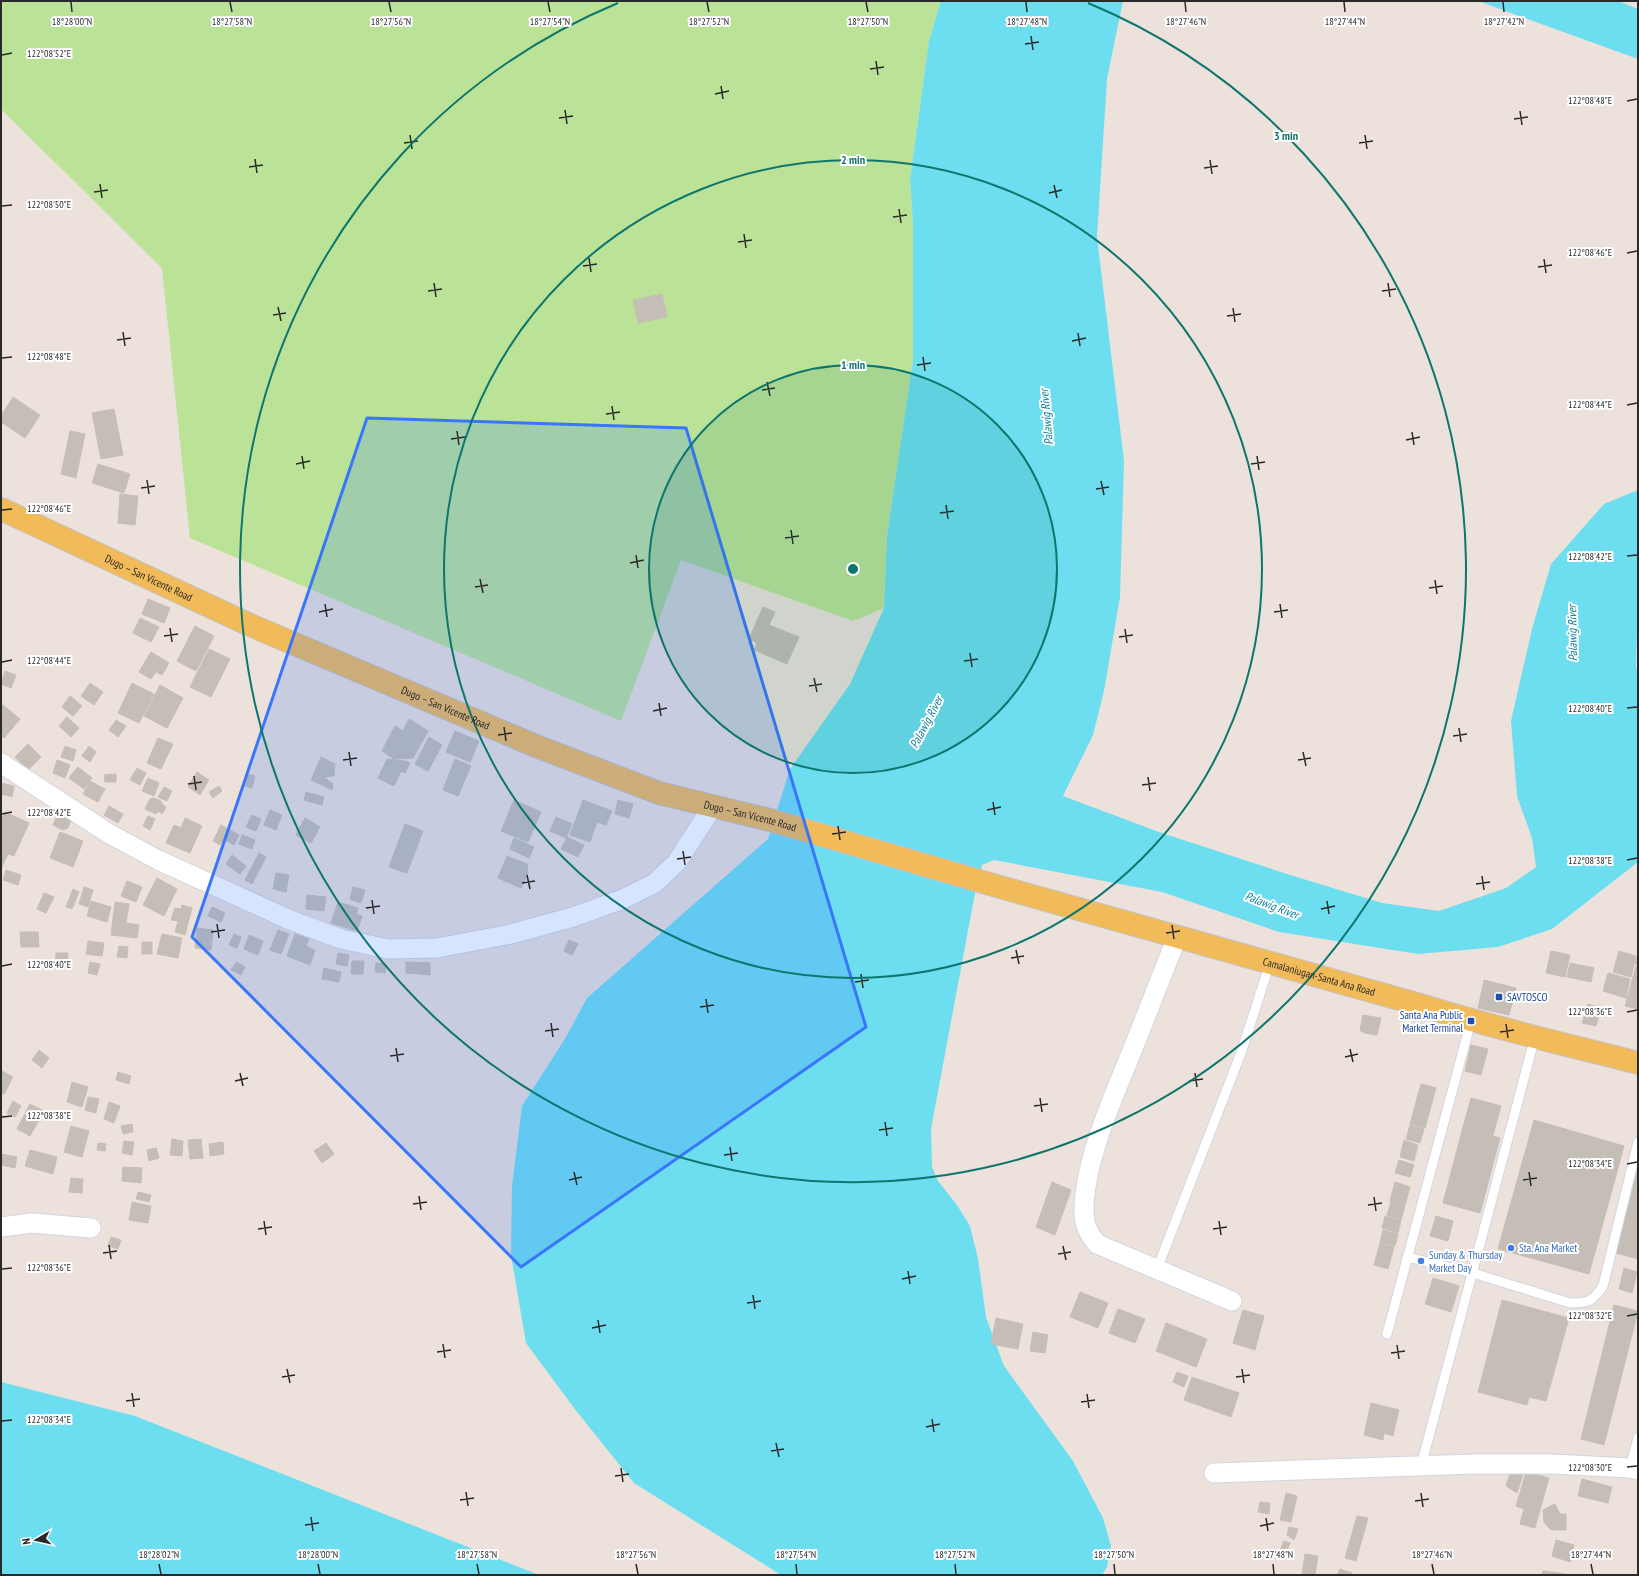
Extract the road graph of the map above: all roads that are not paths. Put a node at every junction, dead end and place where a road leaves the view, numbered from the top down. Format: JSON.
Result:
{"nodes":[{"id":1,"x":1,"y":509,"type":"edge"},
{"id":2,"x":1,"y":764,"type":"edge"},
{"id":3,"x":713,"y":806,"type":"junction"},
{"id":4,"x":1000,"y":887,"type":"joint"},
{"id":5,"x":1177,"y":937,"type":"junction"},
{"id":6,"x":1270,"y":963,"type":"junction"},
{"id":7,"x":1471,"y":1021,"type":"junction"},
{"id":8,"x":1536,"y":1036,"type":"junction"},
{"id":9,"x":1638,"y":1063,"type":"edge"},
{"id":10,"x":1638,"y":1142,"type":"edge"},
{"id":11,"x":1,"y":1227,"type":"edge"},
{"id":12,"x":91,"y":1228,"type":"dead end"},
{"id":13,"x":1407,"y":1257,"type":"junction"},
{"id":14,"x":1157,"y":1269,"type":"junction"},
{"id":15,"x":1473,"y":1273,"type":"junction"},
{"id":16,"x":1232,"y":1301,"type":"dead end"},
{"id":17,"x":1387,"y":1334,"type":"dead end"},
{"id":18,"x":1638,"y":1438,"type":"edge"},
{"id":19,"x":1421,"y":1466,"type":"junction"},
{"id":20,"x":1634,"y":1469,"type":"edge"},
{"id":21,"x":1214,"y":1473,"type":"dead end"}],
"edges":[{"from":1,"to":3,"type":"main road","name":"Dugo – San Vicente Road"},
{"from":2,"to":3,"type":"street"},
{"from":3,"to":4,"type":"main road","name":"Dugo – San Vicente Road"},
{"from":4,"to":5,"type":"main road","name":"Camalaniugan-Santa Ana Road"},
{"from":5,"to":6,"type":"main road","name":"Camalaniugan-Santa Ana Road"},
{"from":5,"to":14,"type":"street"},
{"from":6,"to":7,"type":"main road","name":"Camalaniugan-Santa Ana Road"},
{"from":6,"to":14,"type":"lane"},
{"from":7,"to":8,"type":"main road","name":"Camalaniugan-Santa Ana Road"},
{"from":7,"to":13,"type":"lane"},
{"from":8,"to":9,"type":"main road","name":"Camalaniugan-Santa Ana Road"},
{"from":8,"to":15,"type":"lane"},
{"from":10,"to":15,"type":"lane"},
{"from":11,"to":12,"type":"street"},
{"from":13,"to":15,"type":"lane"},
{"from":13,"to":17,"type":"lane"},
{"from":14,"to":16,"type":"street"},
{"from":15,"to":19,"type":"lane"},
{"from":18,"to":20,"type":"lane"},
{"from":19,"to":20,"type":"street"},
{"from":19,"to":21,"type":"street"}]}
